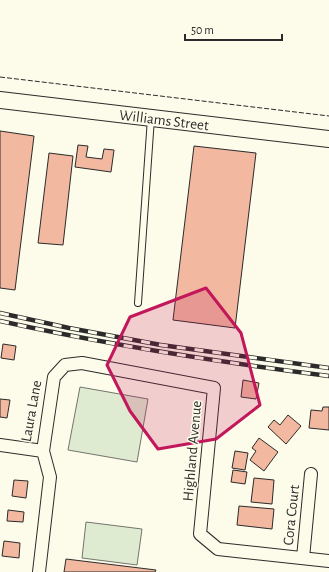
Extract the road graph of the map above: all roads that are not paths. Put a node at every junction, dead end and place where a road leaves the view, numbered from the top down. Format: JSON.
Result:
{"nodes":[{"id":1,"x":0,"y":100,"type":"edge"},
{"id":2,"x":151,"y":118,"type":"junction"},
{"id":3,"x":329,"y":139,"type":"edge"},
{"id":4,"x":138,"y":304,"type":"dead end"},
{"id":5,"x":65,"y":364,"type":"joint"},
{"id":6,"x":0,"y":445,"type":"edge"},
{"id":7,"x":43,"y":451,"type":"junction"},
{"id":8,"x":311,"y":474,"type":"dead end"},
{"id":9,"x":303,"y":558,"type":"junction"},
{"id":10,"x":329,"y":561,"type":"edge"},
{"id":11,"x":39,"y":572,"type":"edge"}],
"edges":[{"from":1,"to":2,"type":"street","name":"Williams Street"},
{"from":2,"to":3,"type":"street","name":"Williams Street"},
{"from":2,"to":4,"type":"lane"},
{"from":5,"to":7,"type":"street","name":"Laura Lane"},
{"from":5,"to":9,"type":"street","name":"Highland Avenue"},
{"from":6,"to":7,"type":"street","name":"Laura Lane"},
{"from":7,"to":11,"type":"street"},
{"from":8,"to":9,"type":"street","name":"Cora Court"},
{"from":9,"to":10,"type":"street","name":"Highland Avenue"}]}
